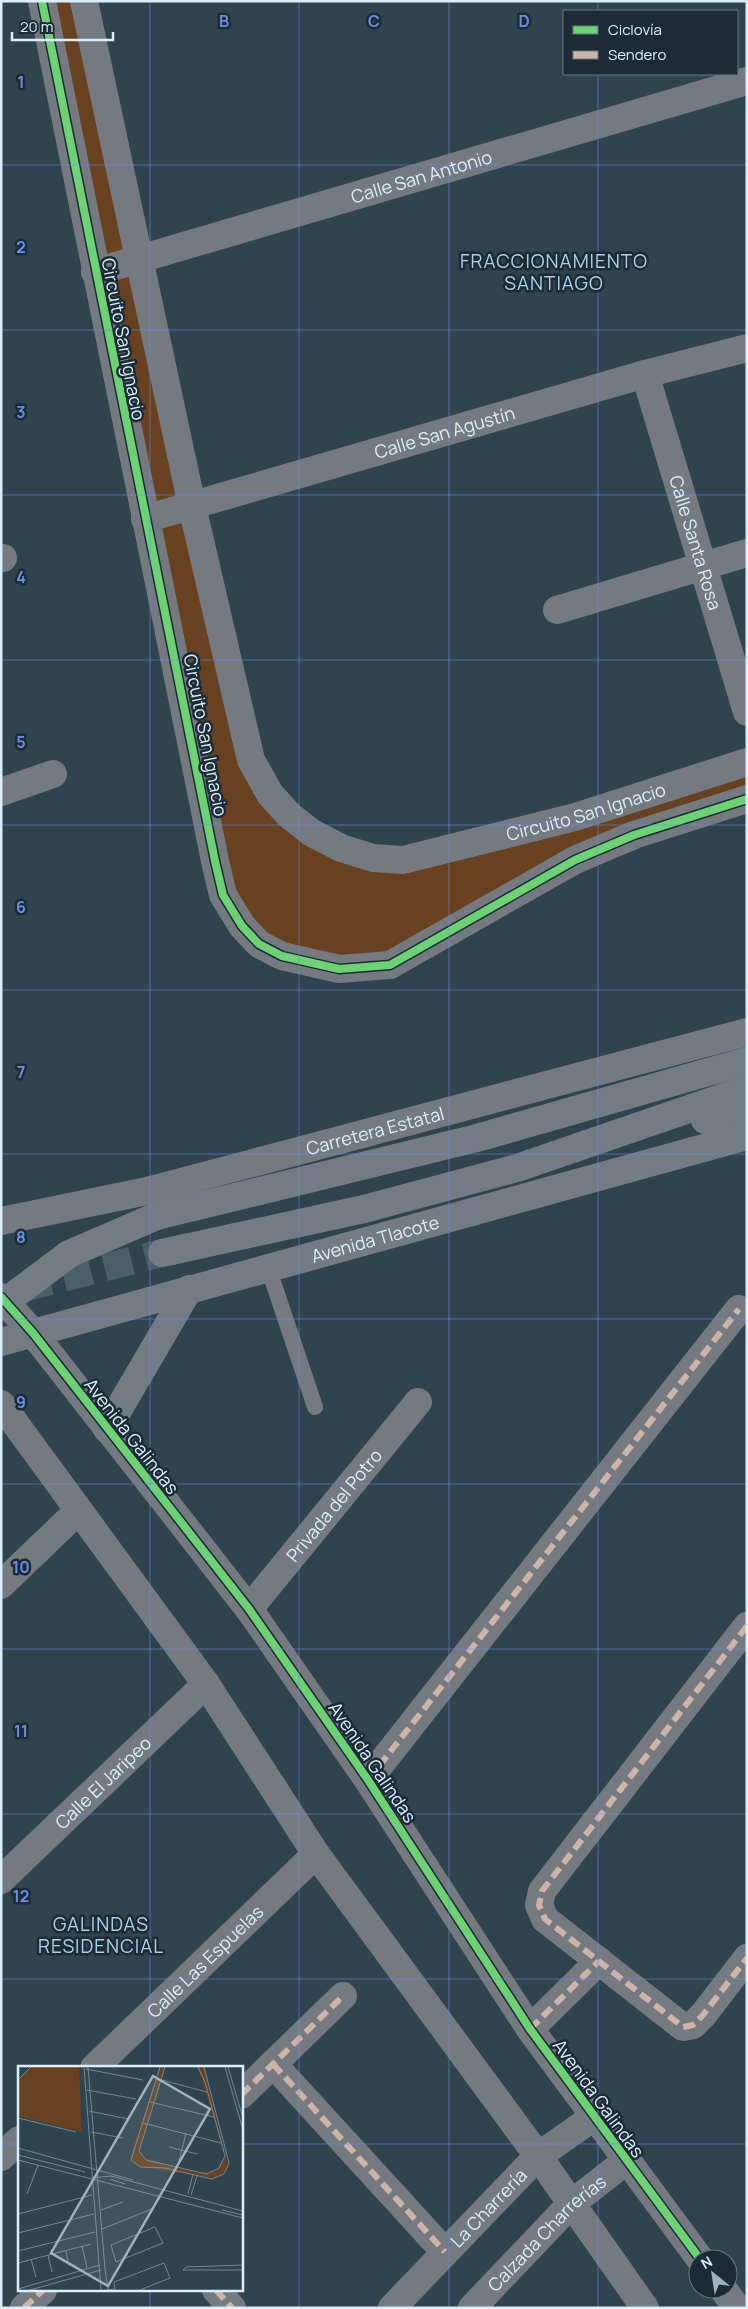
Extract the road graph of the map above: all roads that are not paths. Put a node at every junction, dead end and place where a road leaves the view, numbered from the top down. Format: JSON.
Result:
{"nodes":[{"id":1,"x":83,"y":1,"type":"edge"},
{"id":2,"x":44,"y":6,"type":"edge"},
{"id":3,"x":747,"y":81,"type":"edge"},
{"id":4,"x":138,"y":260,"type":"junction"},
{"id":5,"x":95,"y":272,"type":"junction"},
{"id":6,"x":747,"y":348,"type":"edge"},
{"id":7,"x":645,"y":374,"type":"junction"},
{"id":8,"x":192,"y":506,"type":"junction"},
{"id":9,"x":145,"y":519,"type":"junction"},
{"id":10,"x":747,"y":553,"type":"edge"},
{"id":11,"x":704,"y":566,"type":"junction"},
{"id":12,"x":557,"y":610,"type":"dead end"},
{"id":13,"x":747,"y":712,"type":"edge"},
{"id":14,"x":747,"y":762,"type":"edge"},
{"id":15,"x":54,"y":774,"type":"dead end"},
{"id":16,"x":1,"y":792,"type":"edge"},
{"id":17,"x":747,"y":799,"type":"edge"},
{"id":18,"x":747,"y":1032,"type":"edge"},
{"id":19,"x":747,"y":1061,"type":"edge"},
{"id":20,"x":747,"y":1089,"type":"edge"},
{"id":21,"x":747,"y":1110,"type":"edge"},
{"id":22,"x":747,"y":1136,"type":"edge"},
{"id":23,"x":517,"y":1168,"type":"junction"},
{"id":24,"x":1,"y":1221,"type":"edge"},
{"id":25,"x":162,"y":1253,"type":"tunnel mouth"},
{"id":26,"x":268,"y":1267,"type":"junction"},
{"id":27,"x":189,"y":1289,"type":"junction"},
{"id":28,"x":2,"y":1302,"type":"edge"},
{"id":29,"x":739,"y":1309,"type":"dead end"},
{"id":30,"x":33,"y":1333,"type":"junction"},
{"id":31,"x":1,"y":1342,"type":"edge"},
{"id":32,"x":418,"y":1402,"type":"dead end"},
{"id":33,"x":1,"y":1404,"type":"edge"},
{"id":34,"x":315,"y":1407,"type":"dead end"},
{"id":35,"x":107,"y":1428,"type":"junction"},
{"id":36,"x":78,"y":1511,"type":"junction"},
{"id":37,"x":1,"y":1585,"type":"edge"},
{"id":38,"x":249,"y":1610,"type":"junction"},
{"id":39,"x":747,"y":1626,"type":"edge"},
{"id":40,"x":206,"y":1684,"type":"junction"},
{"id":41,"x":368,"y":1780,"type":"junction"},
{"id":42,"x":316,"y":1854,"type":"junction"},
{"id":43,"x":1,"y":1880,"type":"edge"},
{"id":44,"x":747,"y":1958,"type":"edge"},
{"id":45,"x":599,"y":1961,"type":"junction"},
{"id":46,"x":343,"y":1996,"type":"dead end"},
{"id":47,"x":530,"y":2029,"type":"junction"},
{"id":48,"x":273,"y":2064,"type":"junction"},
{"id":49,"x":96,"y":2066,"type":"edge"},
{"id":50,"x":242,"y":2094,"type":"edge"},
{"id":51,"x":594,"y":2117,"type":"junction"},
{"id":52,"x":18,"y":2141,"type":"edge"},
{"id":53,"x":538,"y":2156,"type":"junction"},
{"id":54,"x":1,"y":2157,"type":"edge"},
{"id":55,"x":626,"y":2162,"type":"junction"},
{"id":56,"x":571,"y":2204,"type":"junction"},
{"id":57,"x":692,"y":2249,"type":"edge"},
{"id":58,"x":446,"y":2252,"type":"junction"},
{"id":59,"x":41,"y":2292,"type":"edge"},
{"id":60,"x":218,"y":2292,"type":"edge"},
{"id":61,"x":24,"y":2308,"type":"edge"},
{"id":62,"x":232,"y":2308,"type":"edge"},
{"id":63,"x":392,"y":2308,"type":"edge"},
{"id":64,"x":472,"y":2308,"type":"edge"},
{"id":65,"x":646,"y":2308,"type":"edge"}],
"edges":[{"from":1,"to":2,"type":"street"},
{"from":1,"to":4,"type":"street","name":"Circuito San Ignacio"},
{"from":2,"to":5,"type":"street","name":"Circuito San Ignacio"},
{"from":3,"to":4,"type":"street","name":"Calle San Antonio"},
{"from":4,"to":5,"type":"street","name":"Calle San Antonio"},
{"from":4,"to":8,"type":"street","name":"Circuito San Ignacio"},
{"from":5,"to":9,"type":"street","name":"Circuito San Ignacio"},
{"from":6,"to":7,"type":"street","name":"Calle San Agustín"},
{"from":7,"to":8,"type":"street","name":"Calle San Agustín"},
{"from":7,"to":11,"type":"street","name":"Calle Santa Rosa"},
{"from":8,"to":9,"type":"street","name":"Calle San Agustín"},
{"from":8,"to":14,"type":"street","name":"Circuito San Ignacio"},
{"from":9,"to":17,"type":"street","name":"Circuito San Ignacio"},
{"from":10,"to":11,"type":"street"},
{"from":11,"to":12,"type":"street"},
{"from":11,"to":13,"type":"street","name":"Calle Santa Rosa"},
{"from":15,"to":16,"type":"street"},
{"from":18,"to":24,"type":"street","name":"Carretera Estatal"},
{"from":19,"to":28,"type":"main road"},
{"from":20,"to":23,"type":"main road","name":"Avenida Tlacote"},
{"from":21,"to":23,"type":"main road"},
{"from":22,"to":26,"type":"main road","name":"Avenida Tlacote"},
{"from":23,"to":25,"type":"main road","name":"Avenida Tlacote"},
{"from":26,"to":27,"type":"main road","name":"Avenida Tlacote"},
{"from":26,"to":34,"type":"lane"},
{"from":27,"to":30,"type":"main road","name":"Avenida Tlacote"},
{"from":27,"to":35,"type":"main road"},
{"from":28,"to":30,"type":"street","name":"Avenida Galindas"},
{"from":29,"to":41,"type":"street"},
{"from":30,"to":31,"type":"main road","name":"Avenida Tlacote"},
{"from":30,"to":35,"type":"street","name":"Avenida Galindas"},
{"from":32,"to":38,"type":"street","name":"Privada del Potro"},
{"from":33,"to":36,"type":"street"},
{"from":35,"to":38,"type":"street","name":"Avenida Galindas"},
{"from":36,"to":37,"type":"street"},
{"from":36,"to":40,"type":"street"},
{"from":38,"to":41,"type":"street","name":"Avenida Galindas"},
{"from":39,"to":45,"type":"street"},
{"from":40,"to":42,"type":"street"},
{"from":40,"to":43,"type":"street","name":"Calle El Jaripeo"},
{"from":41,"to":47,"type":"street","name":"Avenida Galindas"},
{"from":42,"to":49,"type":"street","name":"Calle Las Espuelas"},
{"from":42,"to":53,"type":"street"},
{"from":44,"to":45,"type":"street"},
{"from":45,"to":47,"type":"street"},
{"from":46,"to":48,"type":"street"},
{"from":47,"to":51,"type":"street","name":"Avenida Galindas"},
{"from":48,"to":50,"type":"street"},
{"from":48,"to":58,"type":"street"},
{"from":51,"to":53,"type":"street","name":"La Charrería"},
{"from":51,"to":55,"type":"street","name":"Avenida Galindas"},
{"from":52,"to":54,"type":"street"},
{"from":53,"to":56,"type":"street"},
{"from":53,"to":58,"type":"street","name":"La Charrería"},
{"from":55,"to":56,"type":"street","name":"Calzada Charrerías"},
{"from":55,"to":57,"type":"street","name":"Avenida Galindas"},
{"from":56,"to":64,"type":"street","name":"Calzada Charrerías"},
{"from":56,"to":65,"type":"street"},
{"from":58,"to":63,"type":"street","name":"La Charrería"},
{"from":59,"to":61,"type":"street"},
{"from":60,"to":62,"type":"street"}]}
